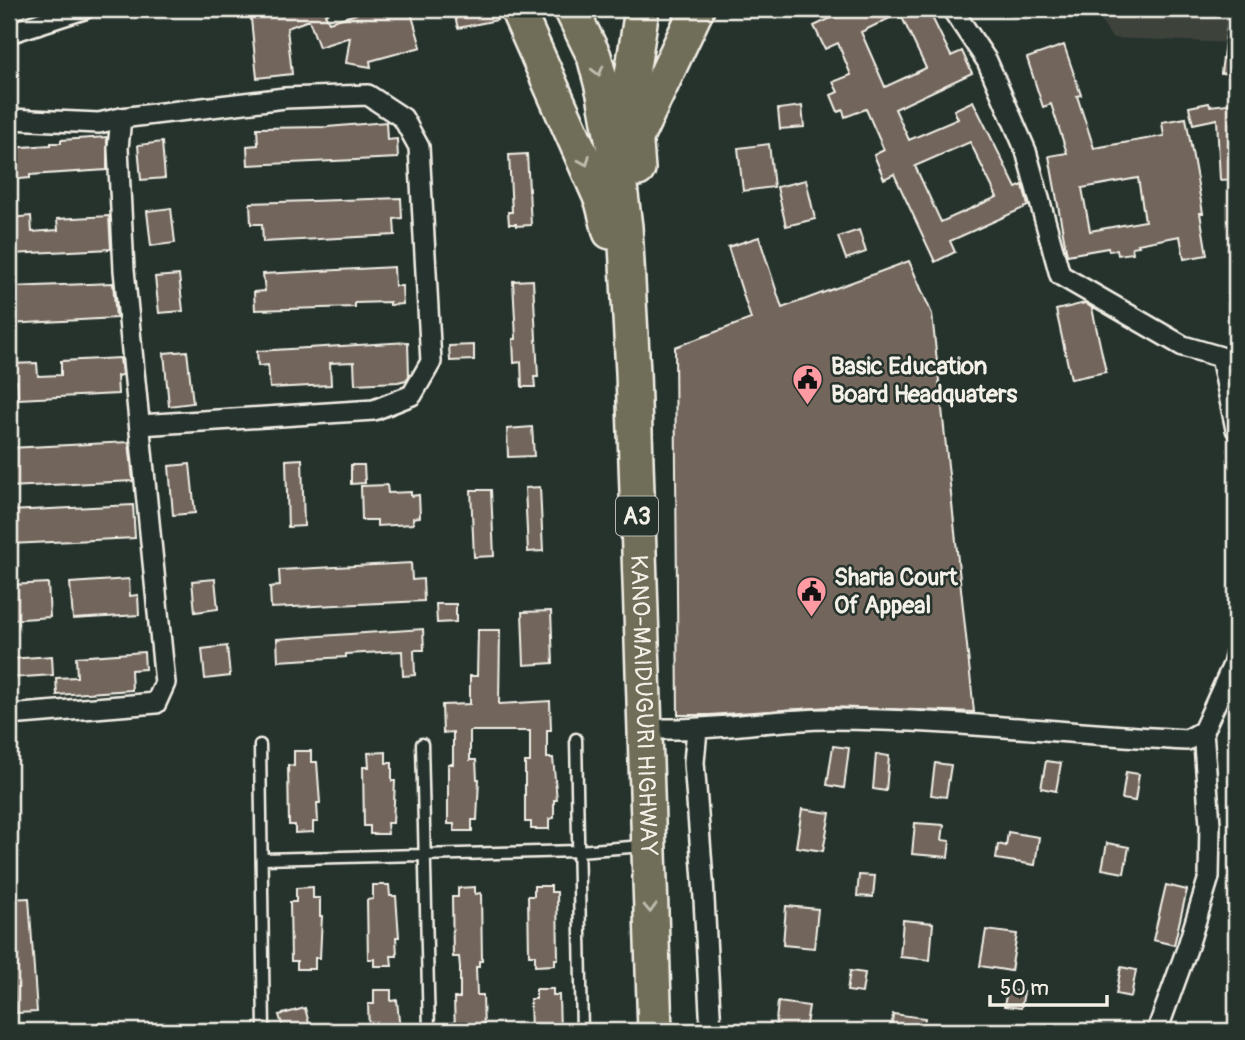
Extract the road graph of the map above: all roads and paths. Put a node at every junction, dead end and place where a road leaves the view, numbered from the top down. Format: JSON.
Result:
{"nodes":[{"id":1,"x":84,"y":9,"type":"edge"},
{"id":2,"x":517,"y":9,"type":"edge"},
{"id":3,"x":572,"y":9,"type":"edge"},
{"id":4,"x":642,"y":9,"type":"edge"},
{"id":5,"x":697,"y":9,"type":"edge"},
{"id":6,"x":952,"y":9,"type":"edge"},
{"id":7,"x":9,"y":33,"type":"edge"},
{"id":8,"x":121,"y":118,"type":"junction"},
{"id":9,"x":9,"y":119,"type":"edge"},
{"id":10,"x":635,"y":142,"type":"junction"},
{"id":11,"x":629,"y":305,"type":"junction"},
{"id":12,"x":140,"y":425,"type":"junction"},
{"id":13,"x":1236,"y":429,"type":"edge"},
{"id":14,"x":1236,"y":652,"type":"edge"},
{"id":15,"x":9,"y":715,"type":"edge"},
{"id":16,"x":664,"y":729,"type":"junction"},
{"id":17,"x":697,"y":730,"type":"junction"},
{"id":18,"x":1203,"y":731,"type":"junction"},
{"id":19,"x":576,"y":739,"type":"dead end"},
{"id":20,"x":422,"y":744,"type":"dead end"},
{"id":21,"x":260,"y":745,"type":"dead end"},
{"id":22,"x":648,"y":846,"type":"junction"},
{"id":23,"x":578,"y":851,"type":"junction"},
{"id":24,"x":425,"y":856,"type":"junction"},
{"id":25,"x":262,"y":859,"type":"junction"},
{"id":26,"x":264,"y":1031,"type":"edge"},
{"id":27,"x":429,"y":1031,"type":"edge"},
{"id":28,"x":582,"y":1031,"type":"edge"},
{"id":29,"x":655,"y":1031,"type":"edge"},
{"id":30,"x":678,"y":1031,"type":"edge"},
{"id":31,"x":711,"y":1031,"type":"edge"},
{"id":32,"x":1157,"y":1031,"type":"edge"}],
"edges":[{"from":1,"to":7,"type":"street"},
{"from":2,"to":11,"type":"highway","number":"A3","one_way":true},
{"from":3,"to":11,"type":"highway","name":"KANO-MAIDUGURI HIGHWAY","number":"A3","one_way":true},
{"from":4,"to":10,"type":"highway","name":"KANO-MAIDUGURI HIGHWAY","number":"A3"},
{"from":5,"to":10,"type":"highway"},
{"from":6,"to":13,"type":"street"},
{"from":8,"to":9,"type":"street"},
{"from":8,"to":12,"type":"street"},
{"from":8,"to":12,"type":"street"},
{"from":10,"to":16,"type":"highway","name":"KANO-MAIDUGURI HIGHWAY","number":"A3"},
{"from":11,"to":22,"type":"highway","name":"KANO-MAIDUGURI HIGHWAY","number":"A3"},
{"from":12,"to":15,"type":"street"},
{"from":14,"to":18,"type":"street"},
{"from":16,"to":17,"type":"street"},
{"from":16,"to":30,"type":"highway","name":"KANO-MAIDUGURI HIGHWAY","number":"A3"},
{"from":17,"to":18,"type":"street"},
{"from":17,"to":31,"type":"street"},
{"from":18,"to":32,"type":"street"},
{"from":19,"to":23,"type":"lane"},
{"from":20,"to":24,"type":"lane"},
{"from":21,"to":25,"type":"lane"},
{"from":22,"to":23,"type":"lane"},
{"from":22,"to":29,"type":"highway","name":"KANO-MAIDUGURI HIGHWAY","number":"A3","one_way":true},
{"from":23,"to":24,"type":"lane"},
{"from":23,"to":28,"type":"lane"},
{"from":24,"to":25,"type":"lane"},
{"from":24,"to":27,"type":"lane"},
{"from":25,"to":26,"type":"lane"}]}
